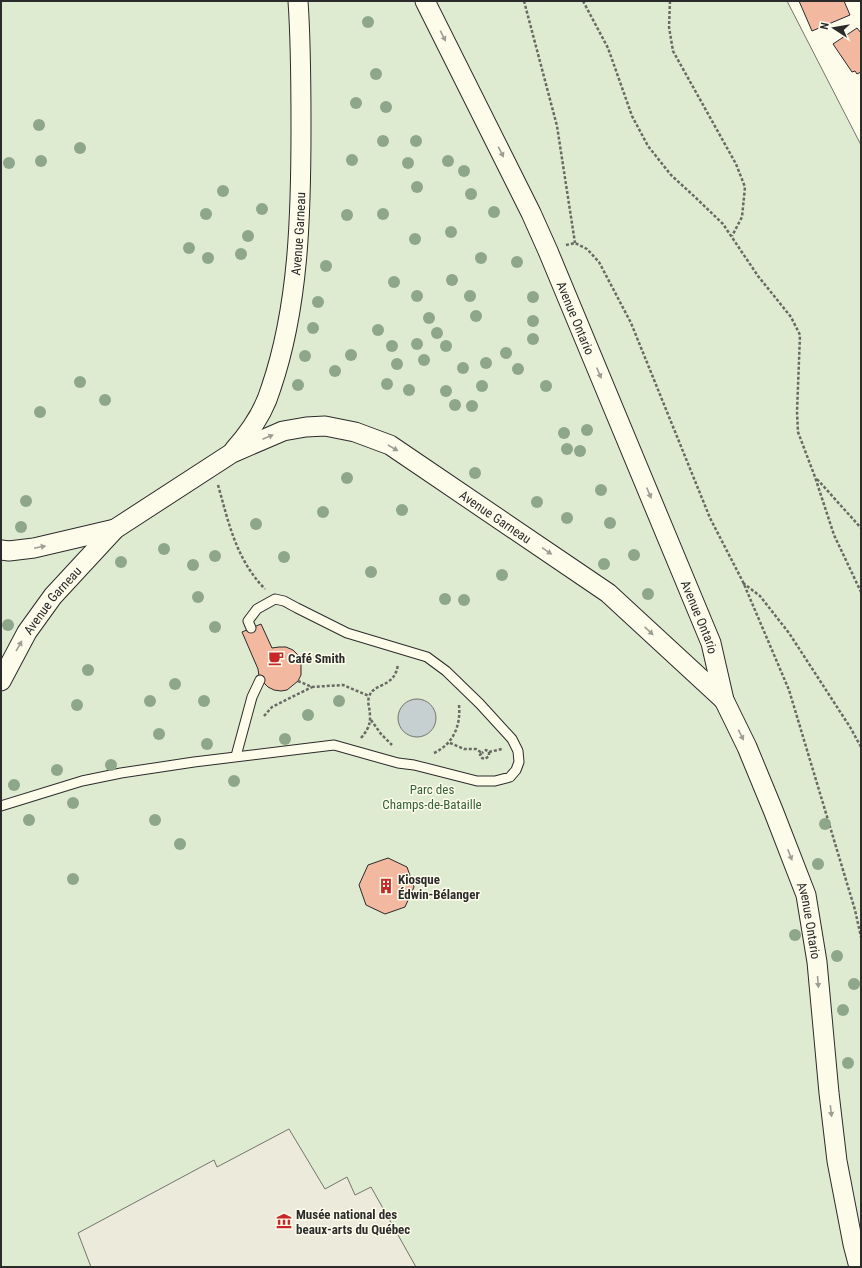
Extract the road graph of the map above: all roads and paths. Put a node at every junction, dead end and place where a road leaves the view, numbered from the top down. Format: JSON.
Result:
{"nodes":[{"id":1,"x":298,"y":1,"type":"edge"},
{"id":2,"x":425,"y":1,"type":"edge"},
{"id":3,"x":524,"y":1,"type":"edge"},
{"id":4,"x":583,"y":1,"type":"edge"},
{"id":5,"x":670,"y":1,"type":"edge"},
{"id":6,"x":732,"y":236,"type":"junction"},
{"id":7,"x":576,"y":243,"type":"junction"},
{"id":8,"x":548,"y":251,"type":"junction"},
{"id":9,"x":232,"y":452,"type":"junction"},
{"id":10,"x":213,"y":465,"type":"junction"},
{"id":11,"x":815,"y":478,"type":"junction"},
{"id":12,"x":861,"y":528,"type":"edge"},
{"id":13,"x":115,"y":529,"type":"junction"},
{"id":14,"x":1,"y":550,"type":"edge"},
{"id":15,"x":743,"y":582,"type":"junction"},
{"id":16,"x":861,"y":592,"type":"edge"},
{"id":17,"x":275,"y":599,"type":"junction"},
{"id":18,"x":251,"y":628,"type":"dead end"},
{"id":19,"x":395,"y":647,"type":"junction"},
{"id":20,"x":260,"y":680,"type":"dead end"},
{"id":21,"x":1,"y":681,"type":"edge"},
{"id":22,"x":298,"y":681,"type":"dead end"},
{"id":23,"x":312,"y":687,"type":"junction"},
{"id":24,"x":369,"y":696,"type":"junction"},
{"id":25,"x":459,"y":700,"type":"dead end"},
{"id":26,"x":724,"y":700,"type":"junction"},
{"id":27,"x":263,"y":718,"type":"dead end"},
{"id":28,"x":371,"y":720,"type":"junction"},
{"id":29,"x":450,"y":743,"type":"junction"},
{"id":30,"x":393,"y":746,"type":"dead end"},
{"id":31,"x":343,"y":747,"type":"junction"},
{"id":32,"x":861,"y":747,"type":"edge"},
{"id":33,"x":482,"y":753,"type":"dead end"},
{"id":34,"x":429,"y":755,"type":"dead end"},
{"id":35,"x":236,"y":756,"type":"junction"},
{"id":36,"x":1,"y":806,"type":"edge"},
{"id":37,"x":861,"y":938,"type":"edge"},
{"id":38,"x":859,"y":1267,"type":"edge"}],
"edges":[{"from":1,"to":9,"type":"street","name":"Avenue Garneau"},
{"from":2,"to":8,"type":"street","name":"Avenue Ontario","one_way":true},
{"from":3,"to":7,"type":"path"},
{"from":4,"to":6,"type":"path"},
{"from":5,"to":6,"type":"path"},
{"from":6,"to":11,"type":"path"},
{"from":7,"to":8,"type":"path"},
{"from":7,"to":15,"type":"path"},
{"from":8,"to":26,"type":"street","name":"Avenue Ontario","one_way":true},
{"from":9,"to":10,"type":"street","name":"Avenue Garneau"},
{"from":9,"to":26,"type":"street","name":"Avenue Garneau","one_way":true},
{"from":10,"to":13,"type":"street","name":"Avenue Garneau"},
{"from":10,"to":17,"type":"path"},
{"from":11,"to":12,"type":"path"},
{"from":11,"to":16,"type":"path"},
{"from":14,"to":13,"type":"street","name":"Avenue Garneau","one_way":true},
{"from":21,"to":13,"type":"street","name":"Avenue Garneau","one_way":true},
{"from":15,"to":32,"type":"path"},
{"from":15,"to":37,"type":"path"},
{"from":17,"to":18,"type":"lane"},
{"from":17,"to":19,"type":"lane"},
{"from":19,"to":24,"type":"path"},
{"from":19,"to":31,"type":"lane"},
{"from":20,"to":35,"type":"lane"},
{"from":22,"to":23,"type":"path"},
{"from":23,"to":24,"type":"path"},
{"from":23,"to":27,"type":"path"},
{"from":24,"to":28,"type":"path"},
{"from":25,"to":29,"type":"path"},
{"from":26,"to":38,"type":"street","name":"Avenue Ontario","one_way":true},
{"from":28,"to":30,"type":"path"},
{"from":28,"to":31,"type":"path"},
{"from":29,"to":33,"type":"path"},
{"from":29,"to":34,"type":"path"},
{"from":31,"to":35,"type":"lane"},
{"from":35,"to":36,"type":"lane"}]}
